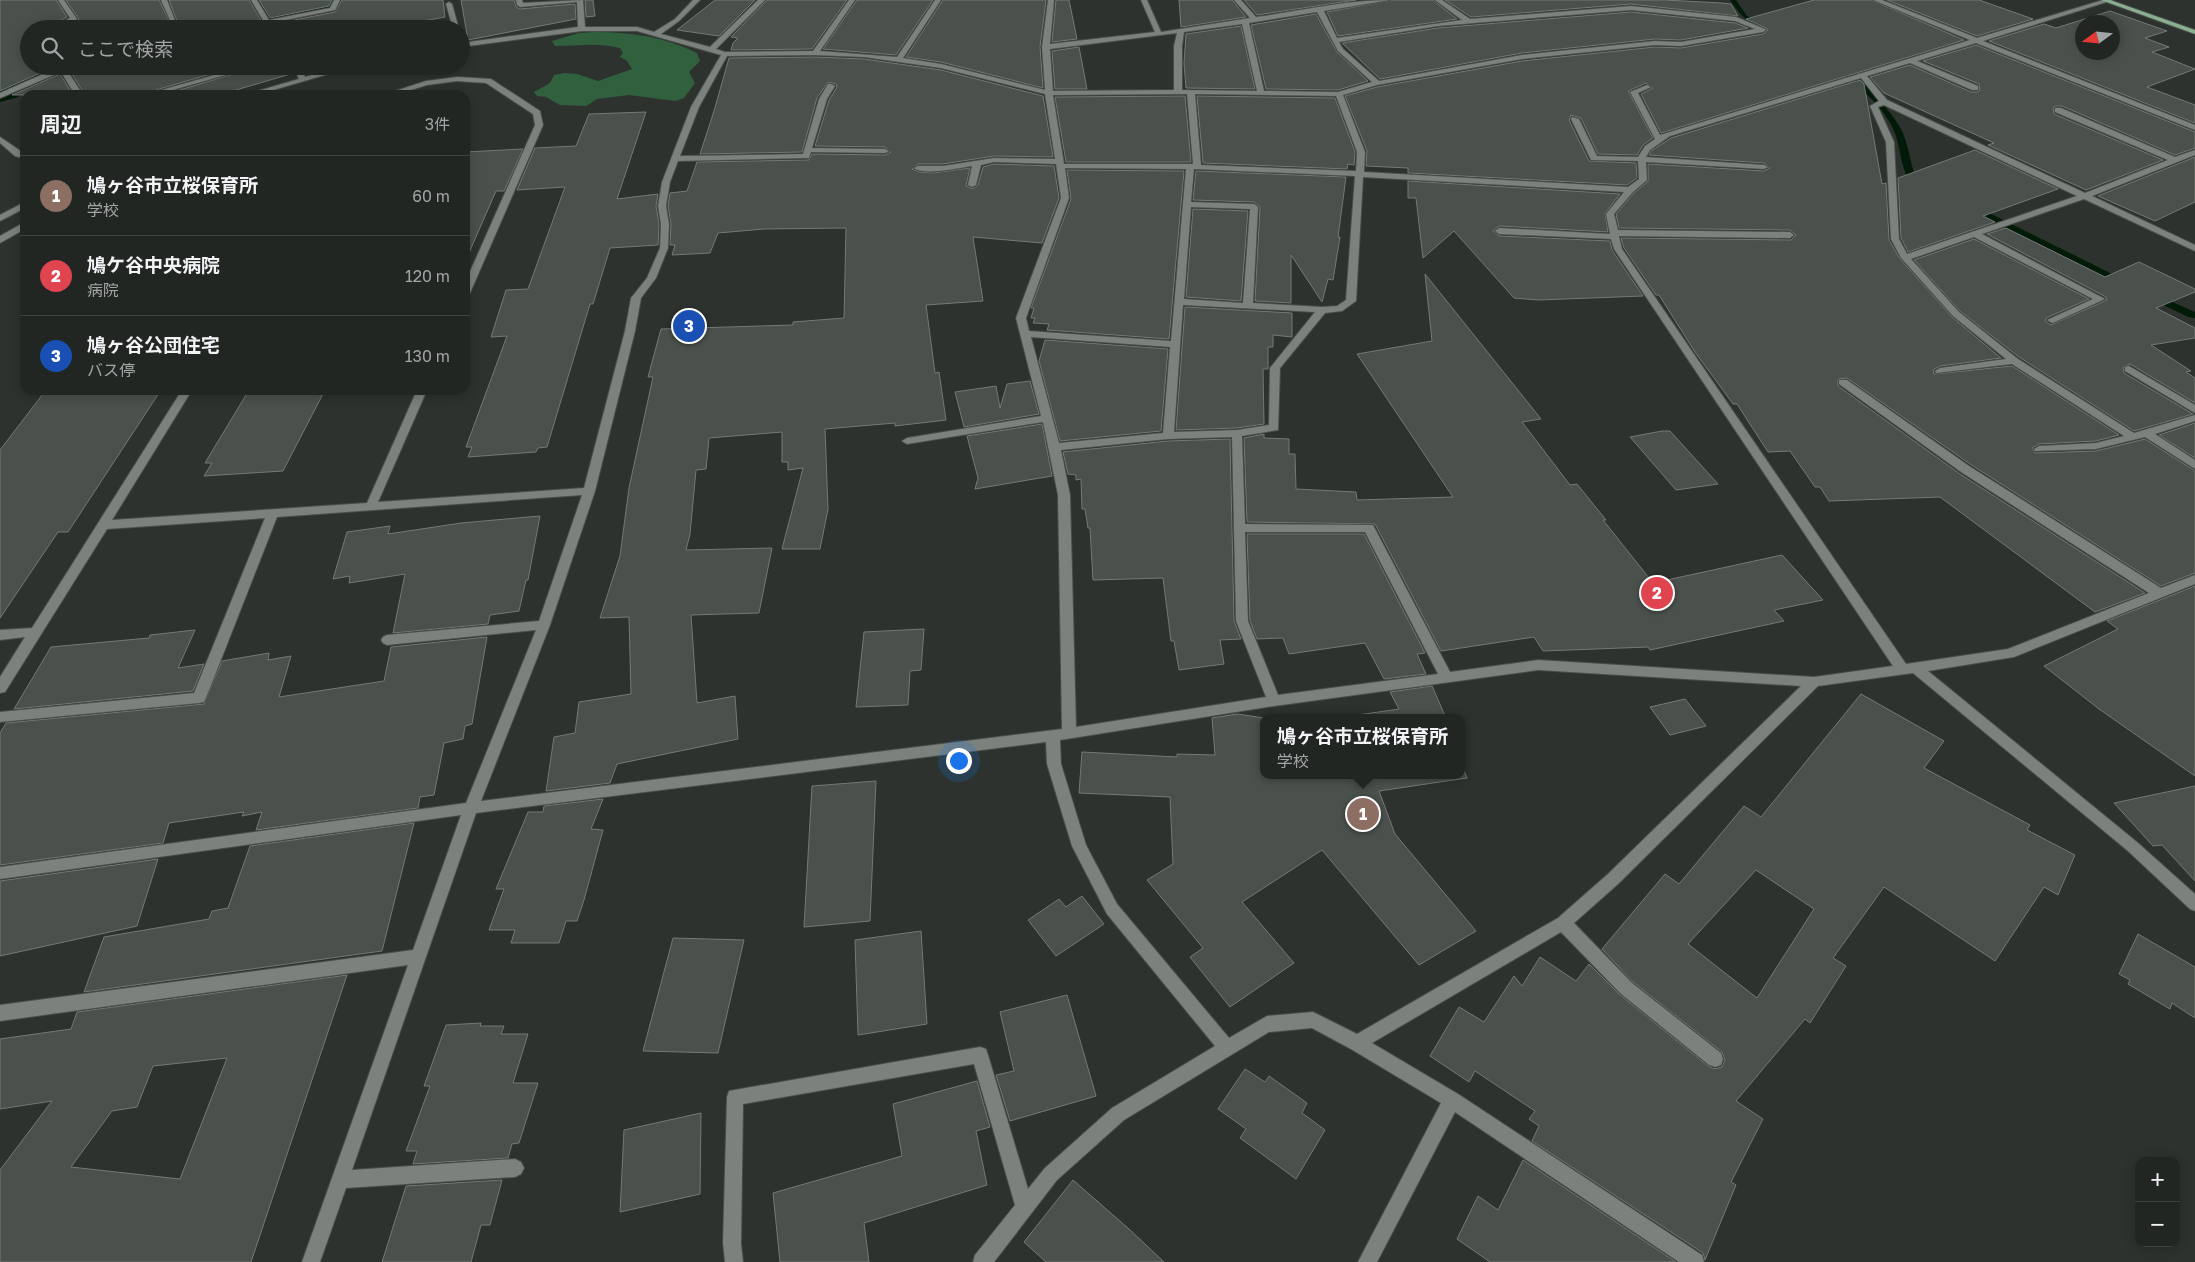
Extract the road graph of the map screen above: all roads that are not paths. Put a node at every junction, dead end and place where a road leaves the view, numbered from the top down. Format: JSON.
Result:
{"nodes":[{"id":1,"x":61,"y":0,"type":"edge"},
{"id":2,"x":164,"y":0,"type":"edge"},
{"id":3,"x":254,"y":0,"type":"edge"},
{"id":4,"x":337,"y":0,"type":"edge"},
{"id":5,"x":519,"y":0,"type":"edge"},
{"id":6,"x":578,"y":0,"type":"edge"},
{"id":7,"x":697,"y":0,"type":"edge"},
{"id":8,"x":762,"y":0,"type":"edge"},
{"id":9,"x":852,"y":0,"type":"edge"},
{"id":10,"x":938,"y":0,"type":"edge"},
{"id":11,"x":1051,"y":0,"type":"edge"},
{"id":12,"x":1144,"y":0,"type":"edge"},
{"id":13,"x":1237,"y":0,"type":"edge"},
{"id":14,"x":1337,"y":0,"type":"edge"},
{"id":15,"x":1387,"y":0,"type":"edge"},
{"id":16,"x":1438,"y":0,"type":"edge"},
{"id":17,"x":1617,"y":0,"type":"edge"},
{"id":18,"x":1876,"y":0,"type":"edge"},
{"id":19,"x":2107,"y":0,"type":"edge"},
{"id":20,"x":449,"y":4,"type":"dead end"},
{"id":21,"x":1344,"y":6,"type":"junction"},
{"id":22,"x":1631,"y":8,"type":"junction"},
{"id":23,"x":1319,"y":9,"type":"junction"},
{"id":24,"x":1254,"y":19,"type":"junction"},
{"id":25,"x":70,"y":20,"type":"edge"},
{"id":26,"x":173,"y":20,"type":"edge"},
{"id":27,"x":266,"y":20,"type":"edge"},
{"id":28,"x":292,"y":20,"type":"edge"},
{"id":29,"x":453,"y":20,"type":"edge"},
{"id":30,"x":1245,"y":20,"type":"junction"},
{"id":31,"x":1468,"y":21,"type":"junction"},
{"id":32,"x":582,"y":30,"type":"junction"},
{"id":33,"x":1181,"y":30,"type":"junction"},
{"id":34,"x":2195,"y":32,"type":"edge"},
{"id":35,"x":657,"y":33,"type":"junction"},
{"id":36,"x":1159,"y":34,"type":"junction"},
{"id":37,"x":1336,"y":40,"type":"junction"},
{"id":38,"x":1977,"y":40,"type":"junction"},
{"id":39,"x":470,"y":44,"type":"edge"},
{"id":40,"x":1046,"y":47,"type":"junction"},
{"id":41,"x":711,"y":50,"type":"junction"},
{"id":42,"x":815,"y":53,"type":"junction"},
{"id":43,"x":725,"y":54,"type":"junction"},
{"id":44,"x":899,"y":59,"type":"junction"},
{"id":45,"x":1912,"y":61,"type":"junction"},
{"id":46,"x":48,"y":75,"type":"edge"},
{"id":47,"x":66,"y":75,"type":"edge"},
{"id":48,"x":222,"y":75,"type":"edge"},
{"id":49,"x":300,"y":75,"type":"edge"},
{"id":50,"x":320,"y":75,"type":"edge"},
{"id":51,"x":1863,"y":76,"type":"junction"},
{"id":52,"x":303,"y":80,"type":"junction"},
{"id":53,"x":1377,"y":83,"type":"junction"},
{"id":54,"x":831,"y":86,"type":"dead end"},
{"id":55,"x":1647,"y":87,"type":"dead end"},
{"id":56,"x":1976,"y":88,"type":"dead end"},
{"id":57,"x":75,"y":90,"type":"edge"},
{"id":58,"x":166,"y":90,"type":"edge"},
{"id":59,"x":266,"y":90,"type":"edge"},
{"id":60,"x":403,"y":90,"type":"edge"},
{"id":61,"x":1178,"y":92,"type":"junction"},
{"id":62,"x":1190,"y":92,"type":"junction"},
{"id":63,"x":1261,"y":92,"type":"junction"},
{"id":64,"x":1049,"y":93,"type":"junction"},
{"id":65,"x":1339,"y":94,"type":"junction"},
{"id":66,"x":0,"y":96,"type":"edge"},
{"id":67,"x":1884,"y":102,"type":"junction"},
{"id":68,"x":2058,"y":110,"type":"dead end"},
{"id":69,"x":1575,"y":119,"type":"dead end"},
{"id":70,"x":2195,"y":128,"type":"edge"},
{"id":71,"x":0,"y":139,"type":"edge"},
{"id":72,"x":1659,"y":140,"type":"junction"},
{"id":73,"x":808,"y":150,"type":"junction"},
{"id":74,"x":884,"y":151,"type":"dead end"},
{"id":75,"x":2195,"y":152,"type":"edge"},
{"id":76,"x":20,"y":155,"type":"edge"},
{"id":77,"x":675,"y":158,"type":"junction"},
{"id":78,"x":1640,"y":158,"type":"junction"},
{"id":79,"x":2174,"y":160,"type":"junction"},
{"id":80,"x":977,"y":162,"type":"junction"},
{"id":81,"x":1061,"y":164,"type":"junction"},
{"id":82,"x":1194,"y":166,"type":"junction"},
{"id":83,"x":1764,"y":167,"type":"dead end"},
{"id":84,"x":918,"y":168,"type":"dead end"},
{"id":85,"x":1361,"y":174,"type":"junction"},
{"id":86,"x":972,"y":185,"type":"dead end"},
{"id":87,"x":1630,"y":190,"type":"junction"},
{"id":88,"x":2085,"y":196,"type":"junction"},
{"id":89,"x":1187,"y":204,"type":"junction"},
{"id":90,"x":20,"y":208,"type":"edge"},
{"id":91,"x":0,"y":218,"type":"edge"},
{"id":92,"x":20,"y":228,"type":"edge"},
{"id":93,"x":1499,"y":230,"type":"dead end"},
{"id":94,"x":1615,"y":235,"type":"junction"},
{"id":95,"x":1790,"y":235,"type":"dead end"},
{"id":96,"x":1976,"y":235,"type":"junction"},
{"id":97,"x":0,"y":240,"type":"edge"},
{"id":98,"x":2195,"y":248,"type":"edge"},
{"id":99,"x":1905,"y":258,"type":"junction"},
{"id":100,"x":470,"y":282,"type":"edge"},
{"id":101,"x":1179,"y":302,"type":"junction"},
{"id":102,"x":1248,"y":306,"type":"junction"},
{"id":103,"x":1322,"y":310,"type":"junction"},
{"id":104,"x":2052,"y":320,"type":"dead end"},
{"id":105,"x":1025,"y":334,"type":"junction"},
{"id":106,"x":1175,"y":344,"type":"junction"},
{"id":107,"x":2014,"y":361,"type":"junction"},
{"id":108,"x":2129,"y":369,"type":"dead end"},
{"id":109,"x":1940,"y":371,"type":"dead end"},
{"id":110,"x":1843,"y":382,"type":"dead end"},
{"id":111,"x":184,"y":395,"type":"edge"},
{"id":112,"x":420,"y":395,"type":"edge"},
{"id":113,"x":2195,"y":410,"type":"edge"},
{"id":114,"x":1047,"y":418,"type":"junction"},
{"id":115,"x":2195,"y":418,"type":"edge"},
{"id":116,"x":1237,"y":433,"type":"junction"},
{"id":117,"x":2146,"y":433,"type":"junction"},
{"id":118,"x":1168,"y":436,"type":"junction"},
{"id":119,"x":2133,"y":437,"type":"junction"},
{"id":120,"x":907,"y":441,"type":"dead end"},
{"id":121,"x":1055,"y":447,"type":"junction"},
{"id":122,"x":2039,"y":449,"type":"dead end"},
{"id":123,"x":2195,"y":465,"type":"edge"},
{"id":124,"x":589,"y":490,"type":"junction"},
{"id":125,"x":371,"y":506,"type":"junction"},
{"id":126,"x":273,"y":512,"type":"junction"},
{"id":127,"x":103,"y":524,"type":"junction"},
{"id":128,"x":1239,"y":528,"type":"junction"},
{"id":129,"x":2195,"y":579,"type":"edge"},
{"id":130,"x":2159,"y":593,"type":"junction"},
{"id":131,"x":544,"y":625,"type":"junction"},
{"id":132,"x":35,"y":632,"type":"junction"},
{"id":133,"x":0,"y":635,"type":"edge"},
{"id":134,"x":388,"y":640,"type":"dead end"},
{"id":135,"x":1908,"y":668,"type":"junction"},
{"id":136,"x":1447,"y":678,"type":"junction"},
{"id":137,"x":1814,"y":682,"type":"junction"},
{"id":138,"x":0,"y":688,"type":"edge"},
{"id":139,"x":1274,"y":701,"type":"junction"},
{"id":140,"x":0,"y":717,"type":"edge"},
{"id":141,"x":1069,"y":733,"type":"junction"},
{"id":142,"x":1053,"y":736,"type":"junction"},
{"id":143,"x":472,"y":808,"type":"junction"},
{"id":144,"x":0,"y":873,"type":"edge"},
{"id":145,"x":2195,"y":904,"type":"edge"},
{"id":146,"x":1563,"y":923,"type":"junction"},
{"id":147,"x":420,"y":956,"type":"junction"},
{"id":148,"x":0,"y":1013,"type":"edge"},
{"id":149,"x":1357,"y":1044,"type":"junction"},
{"id":150,"x":1227,"y":1048,"type":"junction"},
{"id":151,"x":1715,"y":1059,"type":"dead end"},
{"id":152,"x":1452,"y":1100,"type":"junction"},
{"id":153,"x":514,"y":1168,"type":"dead end"},
{"id":154,"x":340,"y":1180,"type":"junction"},
{"id":155,"x":1025,"y":1207,"type":"junction"},
{"id":156,"x":311,"y":1262,"type":"edge"},
{"id":157,"x":734,"y":1262,"type":"edge"},
{"id":158,"x":982,"y":1262,"type":"edge"},
{"id":159,"x":1367,"y":1262,"type":"edge"},
{"id":160,"x":1695,"y":1262,"type":"edge"}],
"edges":[{"from":1,"to":25,"type":"street"},
{"from":2,"to":26,"type":"street"},
{"from":3,"to":27,"type":"street"},
{"from":4,"to":28,"type":"street"},
{"from":5,"to":6,"type":"street"},
{"from":6,"to":32,"type":"street"},
{"from":7,"to":35,"type":"street"},
{"from":8,"to":41,"type":"street"},
{"from":9,"to":42,"type":"street"},
{"from":10,"to":44,"type":"street"},
{"from":11,"to":40,"type":"street"},
{"from":12,"to":36,"type":"street"},
{"from":13,"to":24,"type":"street"},
{"from":14,"to":21,"type":"street"},
{"from":15,"to":21,"type":"street"},
{"from":16,"to":31,"type":"street"},
{"from":17,"to":22,"type":"street"},
{"from":18,"to":38,"type":"street"},
{"from":19,"to":34,"type":"main road"},
{"from":19,"to":38,"type":"street"},
{"from":20,"to":29,"type":"street"},
{"from":21,"to":23,"type":"street"},
{"from":22,"to":31,"type":"street"},
{"from":22,"to":53,"type":"street"},
{"from":23,"to":24,"type":"street"},
{"from":23,"to":37,"type":"street"},
{"from":24,"to":30,"type":"street"},
{"from":30,"to":33,"type":"street"},
{"from":30,"to":63,"type":"street"},
{"from":31,"to":37,"type":"street"},
{"from":32,"to":35,"type":"street"},
{"from":32,"to":39,"type":"street"},
{"from":33,"to":36,"type":"street"},
{"from":33,"to":61,"type":"street"},
{"from":35,"to":41,"type":"street"},
{"from":36,"to":40,"type":"street"},
{"from":37,"to":53,"type":"street"},
{"from":38,"to":45,"type":"street"},
{"from":38,"to":70,"type":"street"},
{"from":40,"to":64,"type":"street"},
{"from":41,"to":43,"type":"street"},
{"from":42,"to":43,"type":"street"},
{"from":42,"to":44,"type":"street"},
{"from":43,"to":77,"type":"street"},
{"from":44,"to":64,"type":"street"},
{"from":45,"to":51,"type":"street"},
{"from":45,"to":56,"type":"street"},
{"from":46,"to":66,"type":"street"},
{"from":47,"to":57,"type":"street"},
{"from":48,"to":58,"type":"street"},
{"from":49,"to":52,"type":"street"},
{"from":50,"to":52,"type":"street"},
{"from":51,"to":67,"type":"street"},
{"from":51,"to":72,"type":"street"},
{"from":52,"to":59,"type":"street"},
{"from":53,"to":65,"type":"street"},
{"from":54,"to":73,"type":"street"},
{"from":55,"to":72,"type":"street"},
{"from":60,"to":100,"type":"street"},
{"from":61,"to":62,"type":"street"},
{"from":61,"to":64,"type":"street"},
{"from":62,"to":63,"type":"street"},
{"from":62,"to":82,"type":"street"},
{"from":63,"to":65,"type":"street"},
{"from":64,"to":81,"type":"street"},
{"from":65,"to":85,"type":"street"},
{"from":67,"to":88,"type":"street"},
{"from":67,"to":99,"type":"street"},
{"from":68,"to":79,"type":"street"},
{"from":69,"to":78,"type":"street"},
{"from":71,"to":76,"type":"street"},
{"from":72,"to":78,"type":"street"},
{"from":73,"to":74,"type":"street"},
{"from":73,"to":77,"type":"street"},
{"from":75,"to":79,"type":"street"},
{"from":77,"to":124,"type":"street"},
{"from":78,"to":83,"type":"street"},
{"from":78,"to":87,"type":"street"},
{"from":79,"to":88,"type":"street"},
{"from":80,"to":81,"type":"street"},
{"from":80,"to":84,"type":"street"},
{"from":80,"to":86,"type":"street"},
{"from":81,"to":82,"type":"street"},
{"from":81,"to":105,"type":"street"},
{"from":82,"to":85,"type":"street"},
{"from":82,"to":89,"type":"street"},
{"from":85,"to":87,"type":"street"},
{"from":85,"to":103,"type":"street"},
{"from":87,"to":94,"type":"street"},
{"from":88,"to":96,"type":"street"},
{"from":88,"to":98,"type":"street"},
{"from":89,"to":101,"type":"street"},
{"from":89,"to":102,"type":"street"},
{"from":90,"to":91,"type":"street"},
{"from":92,"to":97,"type":"street"},
{"from":93,"to":94,"type":"street"},
{"from":94,"to":95,"type":"street"},
{"from":94,"to":135,"type":"street"},
{"from":96,"to":99,"type":"street"},
{"from":96,"to":104,"type":"street"},
{"from":99,"to":107,"type":"street"},
{"from":101,"to":102,"type":"street"},
{"from":101,"to":106,"type":"street"},
{"from":102,"to":103,"type":"street"},
{"from":103,"to":116,"type":"street"},
{"from":105,"to":106,"type":"street"},
{"from":105,"to":114,"type":"street"},
{"from":106,"to":118,"type":"street"},
{"from":107,"to":109,"type":"street"},
{"from":107,"to":119,"type":"street"},
{"from":108,"to":113,"type":"street"},
{"from":110,"to":130,"type":"street"},
{"from":111,"to":127,"type":"street"},
{"from":112,"to":125,"type":"street"},
{"from":114,"to":120,"type":"street"},
{"from":114,"to":121,"type":"street"},
{"from":115,"to":117,"type":"street"},
{"from":116,"to":118,"type":"street"},
{"from":116,"to":128,"type":"street"},
{"from":117,"to":119,"type":"street"},
{"from":117,"to":123,"type":"street"},
{"from":118,"to":121,"type":"street"},
{"from":119,"to":122,"type":"street"},
{"from":121,"to":141,"type":"street"},
{"from":124,"to":125,"type":"street"},
{"from":124,"to":131,"type":"street"},
{"from":125,"to":126,"type":"street"},
{"from":126,"to":127,"type":"street"},
{"from":126,"to":140,"type":"street"},
{"from":127,"to":132,"type":"street"},
{"from":128,"to":136,"type":"street"},
{"from":128,"to":139,"type":"street"},
{"from":129,"to":130,"type":"street"},
{"from":130,"to":135,"type":"street"},
{"from":131,"to":134,"type":"street"},
{"from":131,"to":143,"type":"street"},
{"from":132,"to":133,"type":"street"},
{"from":132,"to":138,"type":"street"},
{"from":135,"to":137,"type":"street"},
{"from":135,"to":145,"type":"street"},
{"from":136,"to":137,"type":"street"},
{"from":136,"to":139,"type":"street"},
{"from":137,"to":146,"type":"street"},
{"from":139,"to":141,"type":"street"},
{"from":141,"to":142,"type":"street"},
{"from":142,"to":143,"type":"street"},
{"from":142,"to":150,"type":"street"},
{"from":143,"to":144,"type":"street"},
{"from":143,"to":147,"type":"street"},
{"from":146,"to":149,"type":"street"},
{"from":146,"to":151,"type":"street"},
{"from":147,"to":148,"type":"street"},
{"from":147,"to":154,"type":"street"},
{"from":149,"to":150,"type":"street"},
{"from":149,"to":152,"type":"street"},
{"from":150,"to":155,"type":"street"},
{"from":152,"to":159,"type":"street"},
{"from":152,"to":160,"type":"street"},
{"from":153,"to":154,"type":"street"},
{"from":154,"to":156,"type":"street"},
{"from":155,"to":157,"type":"street"},
{"from":155,"to":158,"type":"street"}]}
